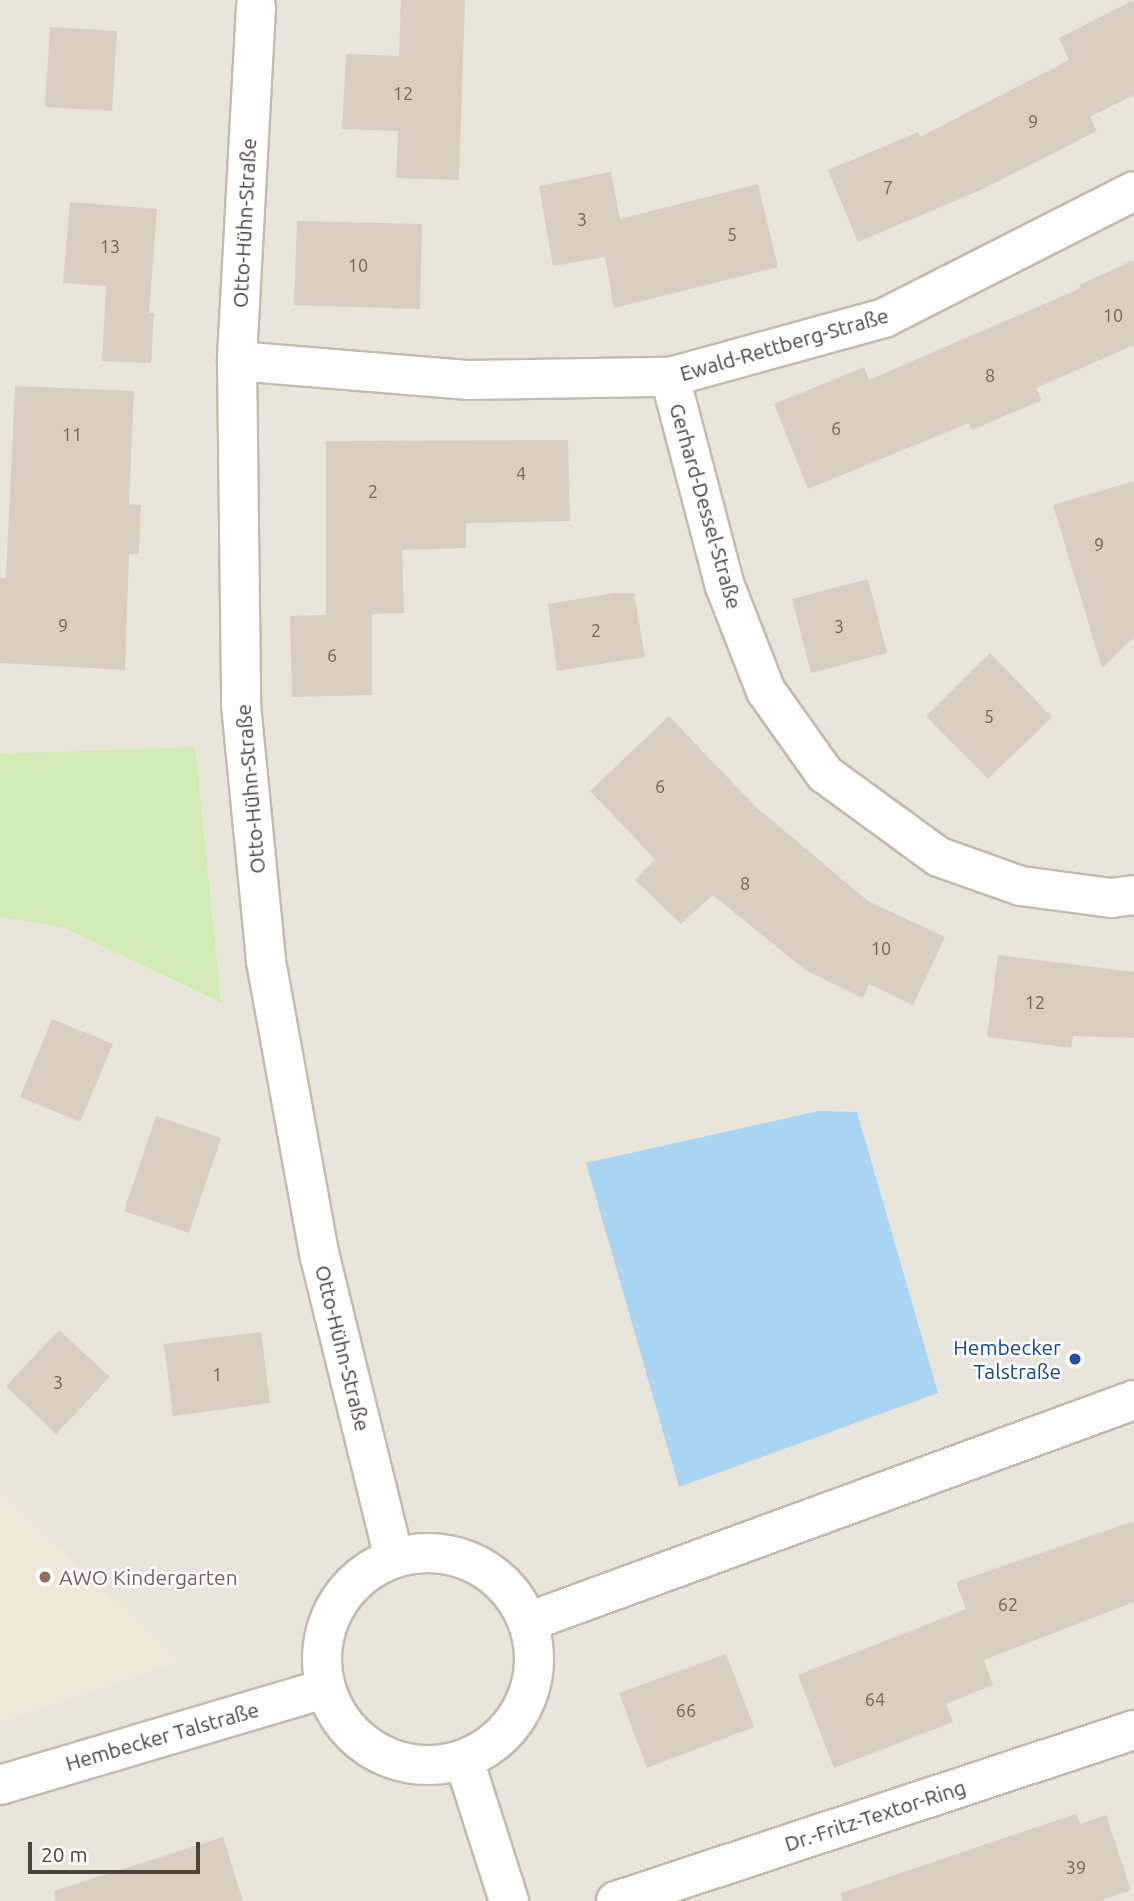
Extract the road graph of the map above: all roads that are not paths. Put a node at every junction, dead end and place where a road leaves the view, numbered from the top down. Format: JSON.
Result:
{"nodes":[{"id":1,"x":256,"y":7,"type":"dead end"},
{"id":2,"x":1134,"y":191,"type":"edge"},
{"id":3,"x":237,"y":361,"type":"junction"},
{"id":4,"x":670,"y":377,"type":"junction"},
{"id":5,"x":1134,"y":895,"type":"edge"},
{"id":6,"x":1134,"y":1400,"type":"edge"},
{"id":7,"x":394,"y":1558,"type":"junction"},
{"id":8,"x":528,"y":1622,"type":"junction"},
{"id":9,"x":325,"y":1689,"type":"junction"},
{"id":10,"x":1134,"y":1730,"type":"edge"},
{"id":11,"x":464,"y":1760,"type":"junction"},
{"id":12,"x":0,"y":1785,"type":"edge"},
{"id":13,"x":509,"y":1901,"type":"edge"},
{"id":14,"x":616,"y":1901,"type":"edge"}],
"edges":[{"from":1,"to":3,"type":"street","name":"Otto-Hühn-Straße"},
{"from":2,"to":4,"type":"street","name":"Ewald-Rettberg-Straße"},
{"from":3,"to":4,"type":"street","name":"Ewald-Rettberg-Straße"},
{"from":3,"to":7,"type":"street","name":"Otto-Hühn-Straße"},
{"from":4,"to":5,"type":"street","name":"Gerhard-Dessel-Straße"},
{"from":6,"to":8,"type":"street"},
{"from":7,"to":8,"type":"street"},
{"from":7,"to":9,"type":"street"},
{"from":8,"to":11,"type":"street"},
{"from":9,"to":11,"type":"street"},
{"from":9,"to":12,"type":"street","name":"Hembecker Talstraße"},
{"from":10,"to":14,"type":"street","name":"Dr.-Fritz-Textor-Ring"},
{"from":11,"to":13,"type":"street"}]}
